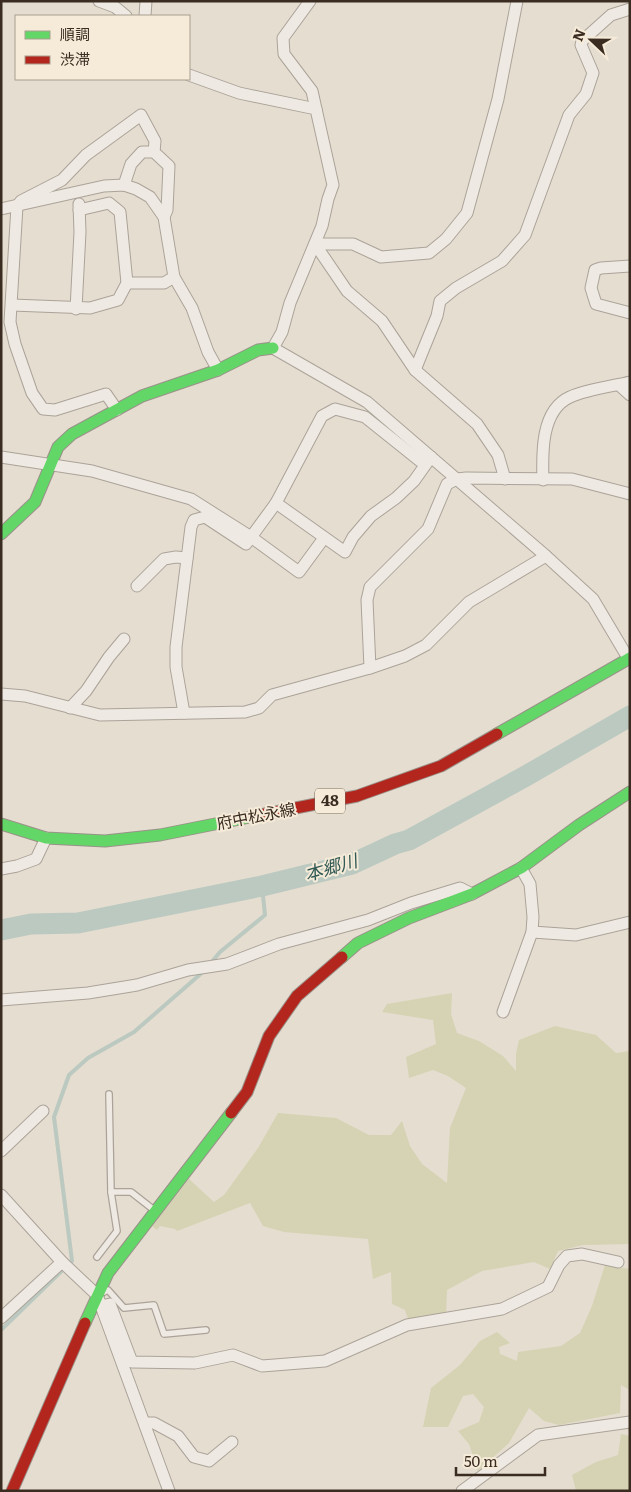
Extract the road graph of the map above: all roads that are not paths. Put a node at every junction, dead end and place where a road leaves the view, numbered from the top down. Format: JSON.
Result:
{"nodes":[{"id":1,"x":99,"y":1,"type":"edge"},
{"id":2,"x":146,"y":1,"type":"edge"},
{"id":3,"x":310,"y":1,"type":"edge"},
{"id":4,"x":517,"y":1,"type":"edge"},
{"id":5,"x":630,"y":8,"type":"edge"},
{"id":6,"x":125,"y":15,"type":"edge"},
{"id":7,"x":145,"y":15,"type":"edge"},
{"id":8,"x":190,"y":75,"type":"edge"},
{"id":9,"x":316,"y":109,"type":"junction"},
{"id":10,"x":154,"y":152,"type":"junction"},
{"id":11,"x":124,"y":185,"type":"junction"},
{"id":12,"x":79,"y":192,"type":"junction"},
{"id":13,"x":16,"y":206,"type":"junction"},
{"id":14,"x":83,"y":208,"type":"junction"},
{"id":15,"x":1,"y":209,"type":"edge"},
{"id":16,"x":164,"y":217,"type":"junction"},
{"id":17,"x":315,"y":244,"type":"junction"},
{"id":18,"x":630,"y":266,"type":"edge"},
{"id":19,"x":174,"y":277,"type":"junction"},
{"id":20,"x":127,"y":283,"type":"junction"},
{"id":21,"x":12,"y":305,"type":"junction"},
{"id":22,"x":76,"y":309,"type":"junction"},
{"id":23,"x":630,"y":313,"type":"edge"},
{"id":24,"x":273,"y":348,"type":"junction"},
{"id":25,"x":218,"y":370,"type":"junction"},
{"id":26,"x":415,"y":370,"type":"junction"},
{"id":27,"x":624,"y":384,"type":"edge"},
{"id":28,"x":630,"y":395,"type":"edge"},
{"id":29,"x":116,"y":410,"type":"junction"},
{"id":30,"x":1,"y":457,"type":"edge"},
{"id":31,"x":431,"y":457,"type":"junction"},
{"id":32,"x":51,"y":464,"type":"junction"},
{"id":33,"x":505,"y":479,"type":"junction"},
{"id":34,"x":457,"y":480,"type":"junction"},
{"id":35,"x":543,"y":480,"type":"junction"},
{"id":36,"x":630,"y":494,"type":"edge"},
{"id":37,"x":276,"y":503,"type":"junction"},
{"id":38,"x":1,"y":534,"type":"edge"},
{"id":39,"x":251,"y":537,"type":"junction"},
{"id":40,"x":324,"y":538,"type":"junction"},
{"id":41,"x":546,"y":556,"type":"junction"},
{"id":42,"x":187,"y":558,"type":"junction"},
{"id":43,"x":137,"y":586,"type":"dead end"},
{"id":44,"x":124,"y":639,"type":"dead end"},
{"id":45,"x":629,"y":658,"type":"edge"},
{"id":46,"x":370,"y":668,"type":"junction"},
{"id":47,"x":1,"y":694,"type":"edge"},
{"id":48,"x":70,"y":708,"type":"junction"},
{"id":49,"x":184,"y":713,"type":"junction"},
{"id":50,"x":630,"y":792,"type":"edge"},
{"id":51,"x":1,"y":824,"type":"edge"},
{"id":52,"x":46,"y":838,"type":"junction"},
{"id":53,"x":521,"y":868,"type":"junction"},
{"id":54,"x":1,"y":869,"type":"edge"},
{"id":55,"x":472,"y":894,"type":"junction"},
{"id":56,"x":630,"y":922,"type":"edge"},
{"id":57,"x":532,"y":932,"type":"junction"},
{"id":58,"x":1,"y":1000,"type":"edge"},
{"id":59,"x":503,"y":1012,"type":"dead end"},
{"id":60,"x":109,"y":1094,"type":"dead end"},
{"id":61,"x":43,"y":1111,"type":"dead end"},
{"id":62,"x":1,"y":1151,"type":"edge"},
{"id":63,"x":111,"y":1192,"type":"junction"},
{"id":64,"x":1,"y":1195,"type":"edge"},
{"id":65,"x":156,"y":1212,"type":"junction"},
{"id":66,"x":97,"y":1257,"type":"dead end"},
{"id":67,"x":62,"y":1262,"type":"junction"},
{"id":68,"x":618,"y":1262,"type":"dead end"},
{"id":69,"x":99,"y":1300,"type":"junction"},
{"id":70,"x":1,"y":1318,"type":"edge"},
{"id":71,"x":206,"y":1330,"type":"dead end"},
{"id":72,"x":630,"y":1422,"type":"edge"},
{"id":73,"x":145,"y":1423,"type":"junction"},
{"id":74,"x":232,"y":1442,"type":"dead end"},
{"id":75,"x":12,"y":1491,"type":"edge"},
{"id":76,"x":169,"y":1491,"type":"edge"},
{"id":77,"x":462,"y":1491,"type":"edge"}],
"edges":[{"from":1,"to":6,"type":"street"},
{"from":2,"to":7,"type":"street"},
{"from":3,"to":9,"type":"street"},
{"from":4,"to":17,"type":"street"},
{"from":5,"to":26,"type":"street"},
{"from":8,"to":9,"type":"street"},
{"from":9,"to":17,"type":"street"},
{"from":10,"to":11,"type":"street"},
{"from":10,"to":13,"type":"street"},
{"from":10,"to":16,"type":"street"},
{"from":11,"to":12,"type":"street"},
{"from":11,"to":16,"type":"street"},
{"from":12,"to":13,"type":"street"},
{"from":12,"to":14,"type":"street"},
{"from":13,"to":15,"type":"street"},
{"from":13,"to":21,"type":"street"},
{"from":14,"to":20,"type":"street"},
{"from":14,"to":22,"type":"street"},
{"from":16,"to":19,"type":"street"},
{"from":17,"to":24,"type":"street"},
{"from":17,"to":26,"type":"street"},
{"from":18,"to":23,"type":"street"},
{"from":19,"to":20,"type":"street"},
{"from":19,"to":25,"type":"street"},
{"from":20,"to":22,"type":"street"},
{"from":21,"to":22,"type":"street"},
{"from":21,"to":29,"type":"street"},
{"from":24,"to":25,"type":"street"},
{"from":24,"to":31,"type":"street"},
{"from":25,"to":29,"type":"street"},
{"from":26,"to":33,"type":"street"},
{"from":27,"to":28,"type":"street"},
{"from":27,"to":35,"type":"street"},
{"from":29,"to":32,"type":"street"},
{"from":30,"to":32,"type":"street"},
{"from":31,"to":34,"type":"street"},
{"from":31,"to":37,"type":"street"},
{"from":31,"to":40,"type":"street"},
{"from":32,"to":38,"type":"street"},
{"from":32,"to":39,"type":"street"},
{"from":33,"to":34,"type":"street"},
{"from":33,"to":35,"type":"street"},
{"from":34,"to":41,"type":"street"},
{"from":34,"to":46,"type":"street"},
{"from":35,"to":36,"type":"street"},
{"from":37,"to":39,"type":"street"},
{"from":37,"to":40,"type":"street"},
{"from":39,"to":40,"type":"street"},
{"from":39,"to":42,"type":"street"},
{"from":41,"to":45,"type":"street"},
{"from":41,"to":46,"type":"street"},
{"from":42,"to":43,"type":"street"},
{"from":42,"to":49,"type":"street"},
{"from":44,"to":48,"type":"street"},
{"from":45,"to":52,"type":"street","name":"府中松永線","number":"48"},
{"from":46,"to":49,"type":"street"},
{"from":47,"to":48,"type":"street"},
{"from":48,"to":49,"type":"street"},
{"from":50,"to":53,"type":"street"},
{"from":51,"to":52,"type":"street","name":"府中松永線","number":"48"},
{"from":52,"to":54,"type":"street"},
{"from":53,"to":55,"type":"street"},
{"from":53,"to":57,"type":"street"},
{"from":55,"to":58,"type":"street"},
{"from":55,"to":65,"type":"street"},
{"from":56,"to":57,"type":"street"},
{"from":57,"to":59,"type":"street"},
{"from":60,"to":63,"type":"lane"},
{"from":61,"to":62,"type":"street"},
{"from":63,"to":65,"type":"lane"},
{"from":63,"to":66,"type":"lane"},
{"from":64,"to":67,"type":"street"},
{"from":65,"to":69,"type":"street"},
{"from":67,"to":69,"type":"street"},
{"from":67,"to":70,"type":"street"},
{"from":68,"to":69,"type":"street"},
{"from":69,"to":71,"type":"lane"},
{"from":69,"to":73,"type":"street"},
{"from":69,"to":75,"type":"street"},
{"from":72,"to":77,"type":"street"},
{"from":73,"to":74,"type":"street"},
{"from":73,"to":76,"type":"street"}]}
